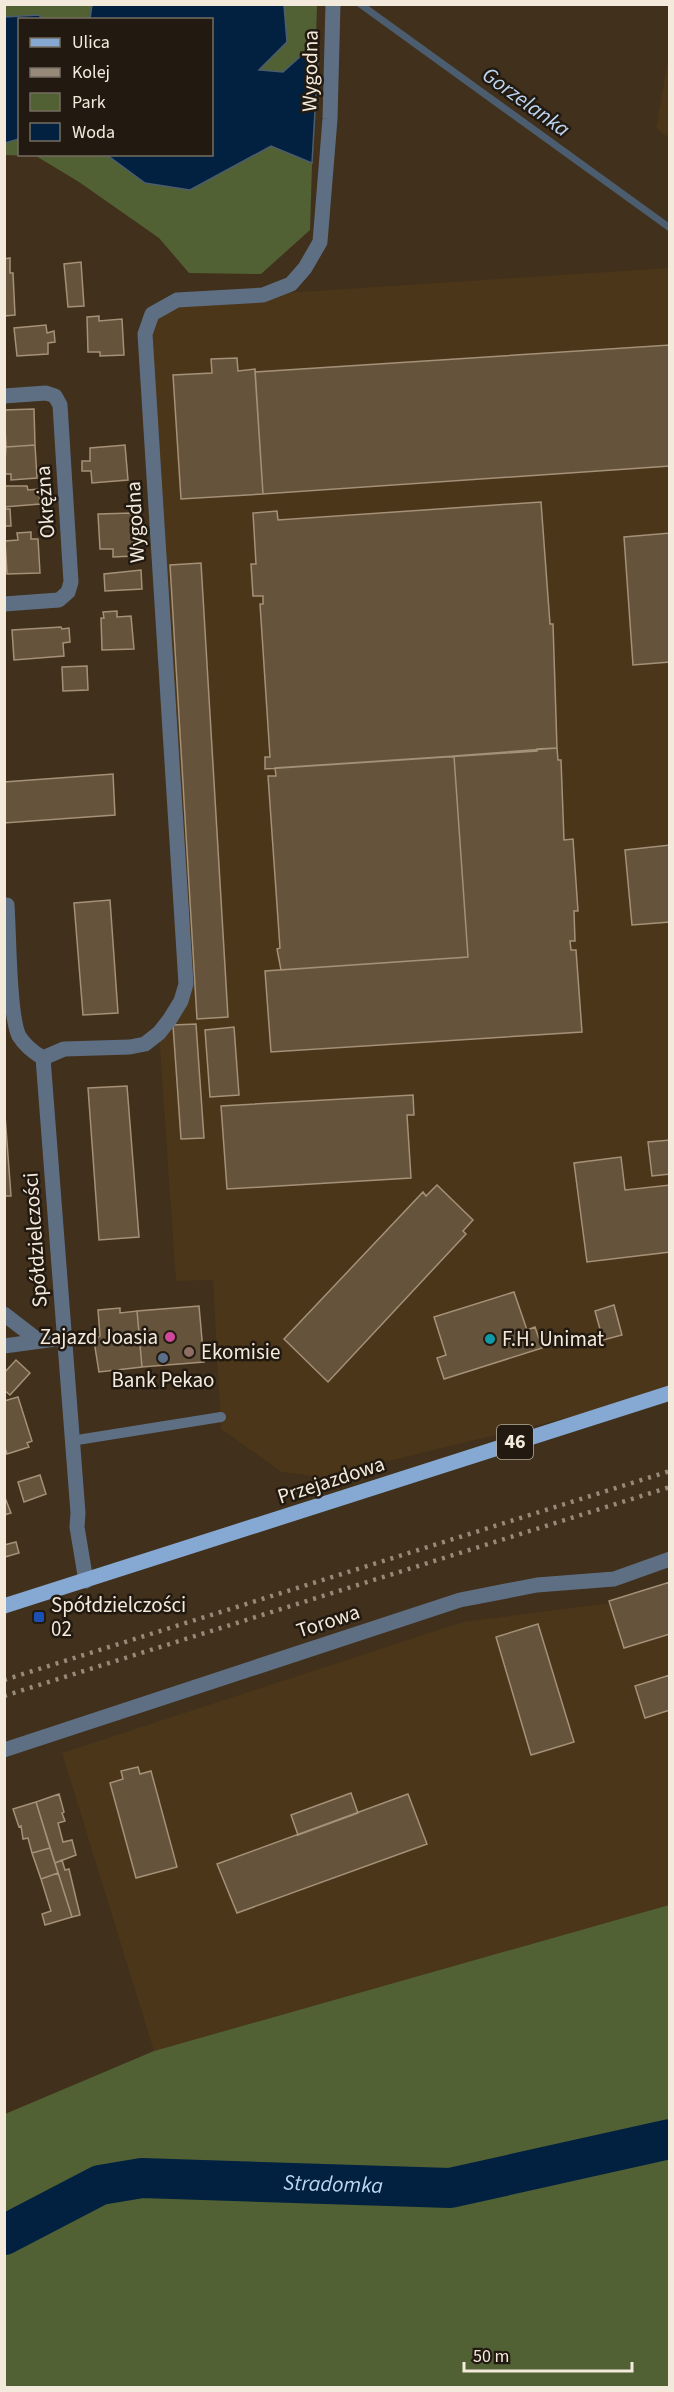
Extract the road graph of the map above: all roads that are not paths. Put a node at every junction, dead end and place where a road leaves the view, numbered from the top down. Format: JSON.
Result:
{"nodes":[{"id":1,"x":333,"y":4,"type":"edge"},
{"id":2,"x":4,"y":396,"type":"edge"},
{"id":3,"x":4,"y":604,"type":"edge"},
{"id":4,"x":7,"y":905,"type":"dead end"},
{"id":5,"x":43,"y":1058,"type":"junction"},
{"id":6,"x":4,"y":1314,"type":"edge"},
{"id":7,"x":63,"y":1338,"type":"junction"},
{"id":8,"x":39,"y":1341,"type":"junction"},
{"id":9,"x":4,"y":1346,"type":"edge"},
{"id":10,"x":669,"y":1393,"type":"edge"},
{"id":11,"x":221,"y":1417,"type":"dead end"},
{"id":12,"x":71,"y":1441,"type":"junction"},
{"id":13,"x":669,"y":1559,"type":"edge"},
{"id":14,"x":86,"y":1581,"type":"junction"},
{"id":15,"x":4,"y":1606,"type":"edge"},
{"id":16,"x":4,"y":1750,"type":"edge"}],
"edges":[{"from":1,"to":5,"type":"street","name":"Wygodna"},
{"from":2,"to":3,"type":"street","name":"Okrężna"},
{"from":4,"to":5,"type":"street"},
{"from":5,"to":7,"type":"street","name":"Spółdzielczości"},
{"from":6,"to":8,"type":"street"},
{"from":7,"to":8,"type":"street"},
{"from":7,"to":12,"type":"street","name":"Spółdzielczości"},
{"from":8,"to":9,"type":"street"},
{"from":10,"to":14,"type":"main road","name":"Przejazdowa","number":"46"},
{"from":11,"to":12,"type":"lane"},
{"from":12,"to":14,"type":"street","name":"Spółdzielczości"},
{"from":13,"to":16,"type":"street","name":"Torowa"},
{"from":14,"to":15,"type":"main road","name":"Przejazdowa","number":"46"}]}
